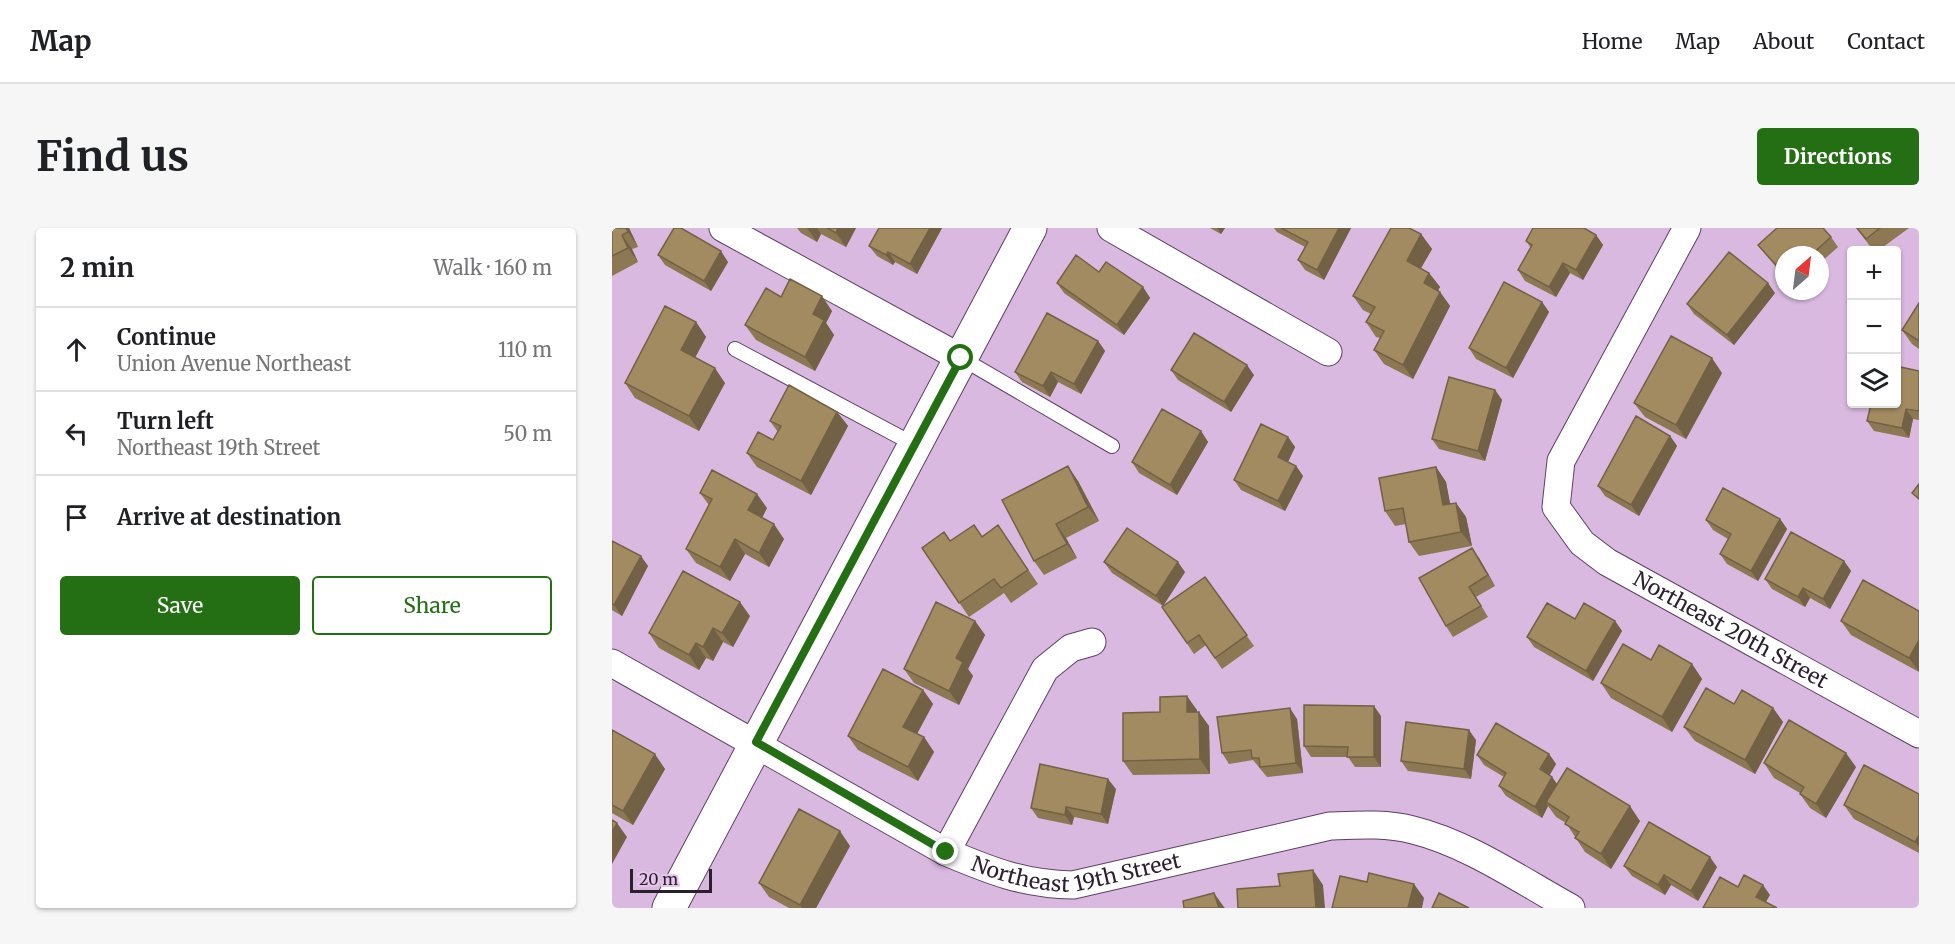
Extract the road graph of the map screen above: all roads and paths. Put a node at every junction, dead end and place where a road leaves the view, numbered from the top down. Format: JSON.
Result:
{"nodes":[{"id":1,"x":723,"y":228,"type":"edge"},
{"id":2,"x":1030,"y":228,"type":"edge"},
{"id":3,"x":1111,"y":228,"type":"edge"},
{"id":4,"x":1687,"y":228,"type":"edge"},
{"id":5,"x":735,"y":349,"type":"dead end"},
{"id":6,"x":1328,"y":352,"type":"dead end"},
{"id":7,"x":961,"y":358,"type":"junction"},
{"id":8,"x":915,"y":445,"type":"junction"},
{"id":9,"x":1112,"y":446,"type":"dead end"},
{"id":10,"x":1092,"y":642,"type":"dead end"},
{"id":11,"x":612,"y":663,"type":"edge"},
{"id":12,"x":1919,"y":734,"type":"edge"},
{"id":13,"x":756,"y":742,"type":"junction"},
{"id":14,"x":946,"y":852,"type":"junction"},
{"id":15,"x":1073,"y":896,"type":"edge"},
{"id":16,"x":669,"y":908,"type":"edge"},
{"id":17,"x":1570,"y":908,"type":"edge"}],
"edges":[{"from":1,"to":7,"type":"street"},
{"from":2,"to":7,"type":"street"},
{"from":3,"to":6,"type":"street"},
{"from":4,"to":12,"type":"street","name":"Northeast 20th Street"},
{"from":5,"to":8,"type":"lane"},
{"from":7,"to":8,"type":"street"},
{"from":7,"to":9,"type":"lane"},
{"from":8,"to":13,"type":"street"},
{"from":10,"to":14,"type":"street"},
{"from":11,"to":13,"type":"street","name":"Northeast 19th Street"},
{"from":13,"to":14,"type":"street","name":"Northeast 19th Street"},
{"from":13,"to":16,"type":"street"},
{"from":14,"to":15,"type":"street","name":"Northeast 19th Street"},
{"from":15,"to":17,"type":"street","name":"Northeast 19th Street"}]}
